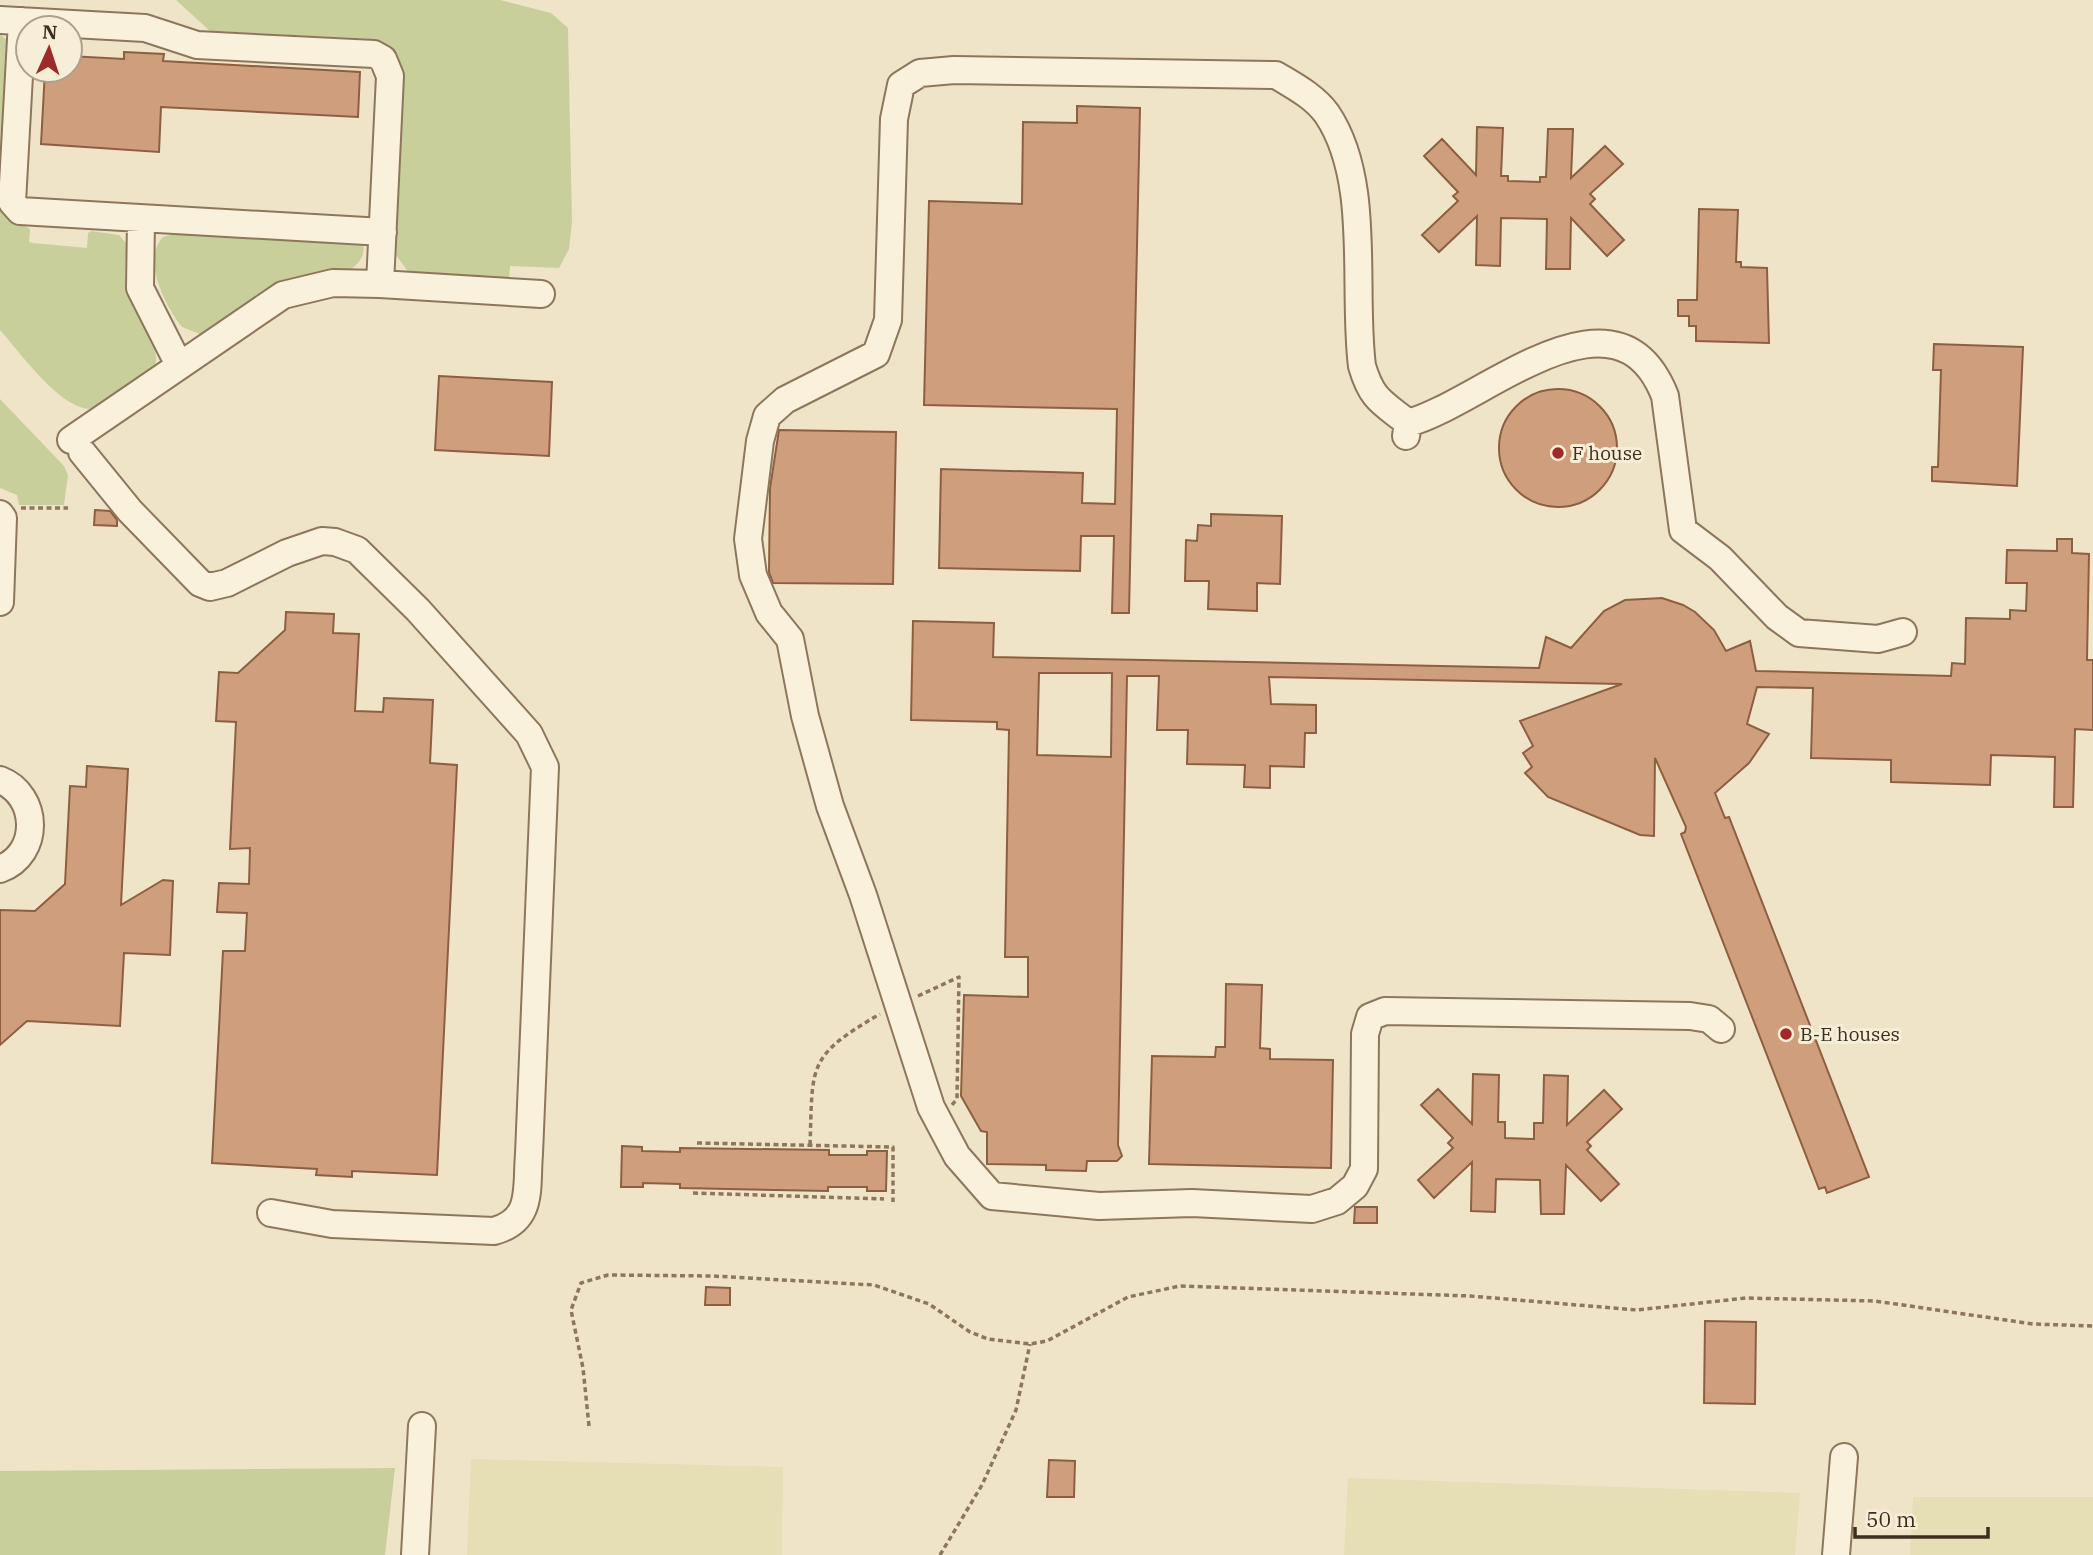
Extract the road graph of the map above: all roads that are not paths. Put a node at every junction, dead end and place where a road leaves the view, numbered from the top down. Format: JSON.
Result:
{"nodes":[{"id":1,"x":11,"y":21,"type":"edge"},
{"id":2,"x":141,"y":219,"type":"junction"},
{"id":3,"x":383,"y":232,"type":"junction"},
{"id":4,"x":380,"y":284,"type":"junction"},
{"id":5,"x":541,"y":294,"type":"dead end"},
{"id":6,"x":179,"y":365,"type":"junction"},
{"id":7,"x":9,"y":511,"type":"edge"},
{"id":8,"x":0,"y":602,"type":"edge"},
{"id":9,"x":1903,"y":632,"type":"dead end"},
{"id":10,"x":0,"y":779,"type":"edge"},
{"id":11,"x":0,"y":869,"type":"edge"},
{"id":12,"x":1721,"y":1029,"type":"dead end"},
{"id":13,"x":271,"y":1213,"type":"dead end"},
{"id":14,"x":422,"y":1426,"type":"dead end"},
{"id":15,"x":1844,"y":1458,"type":"dead end"},
{"id":16,"x":415,"y":1555,"type":"edge"},
{"id":17,"x":1836,"y":1555,"type":"edge"}],
"edges":[{"from":1,"to":2,"type":"street"},
{"from":1,"to":3,"type":"street"},
{"from":2,"to":3,"type":"street"},
{"from":2,"to":6,"type":"street"},
{"from":3,"to":4,"type":"street"},
{"from":4,"to":5,"type":"street"},
{"from":4,"to":6,"type":"street"},
{"from":6,"to":13,"type":"street"},
{"from":7,"to":8,"type":"street"},
{"from":9,"to":12,"type":"street"},
{"from":10,"to":11,"type":"street"},
{"from":14,"to":16,"type":"street"},
{"from":15,"to":17,"type":"street"}]}
